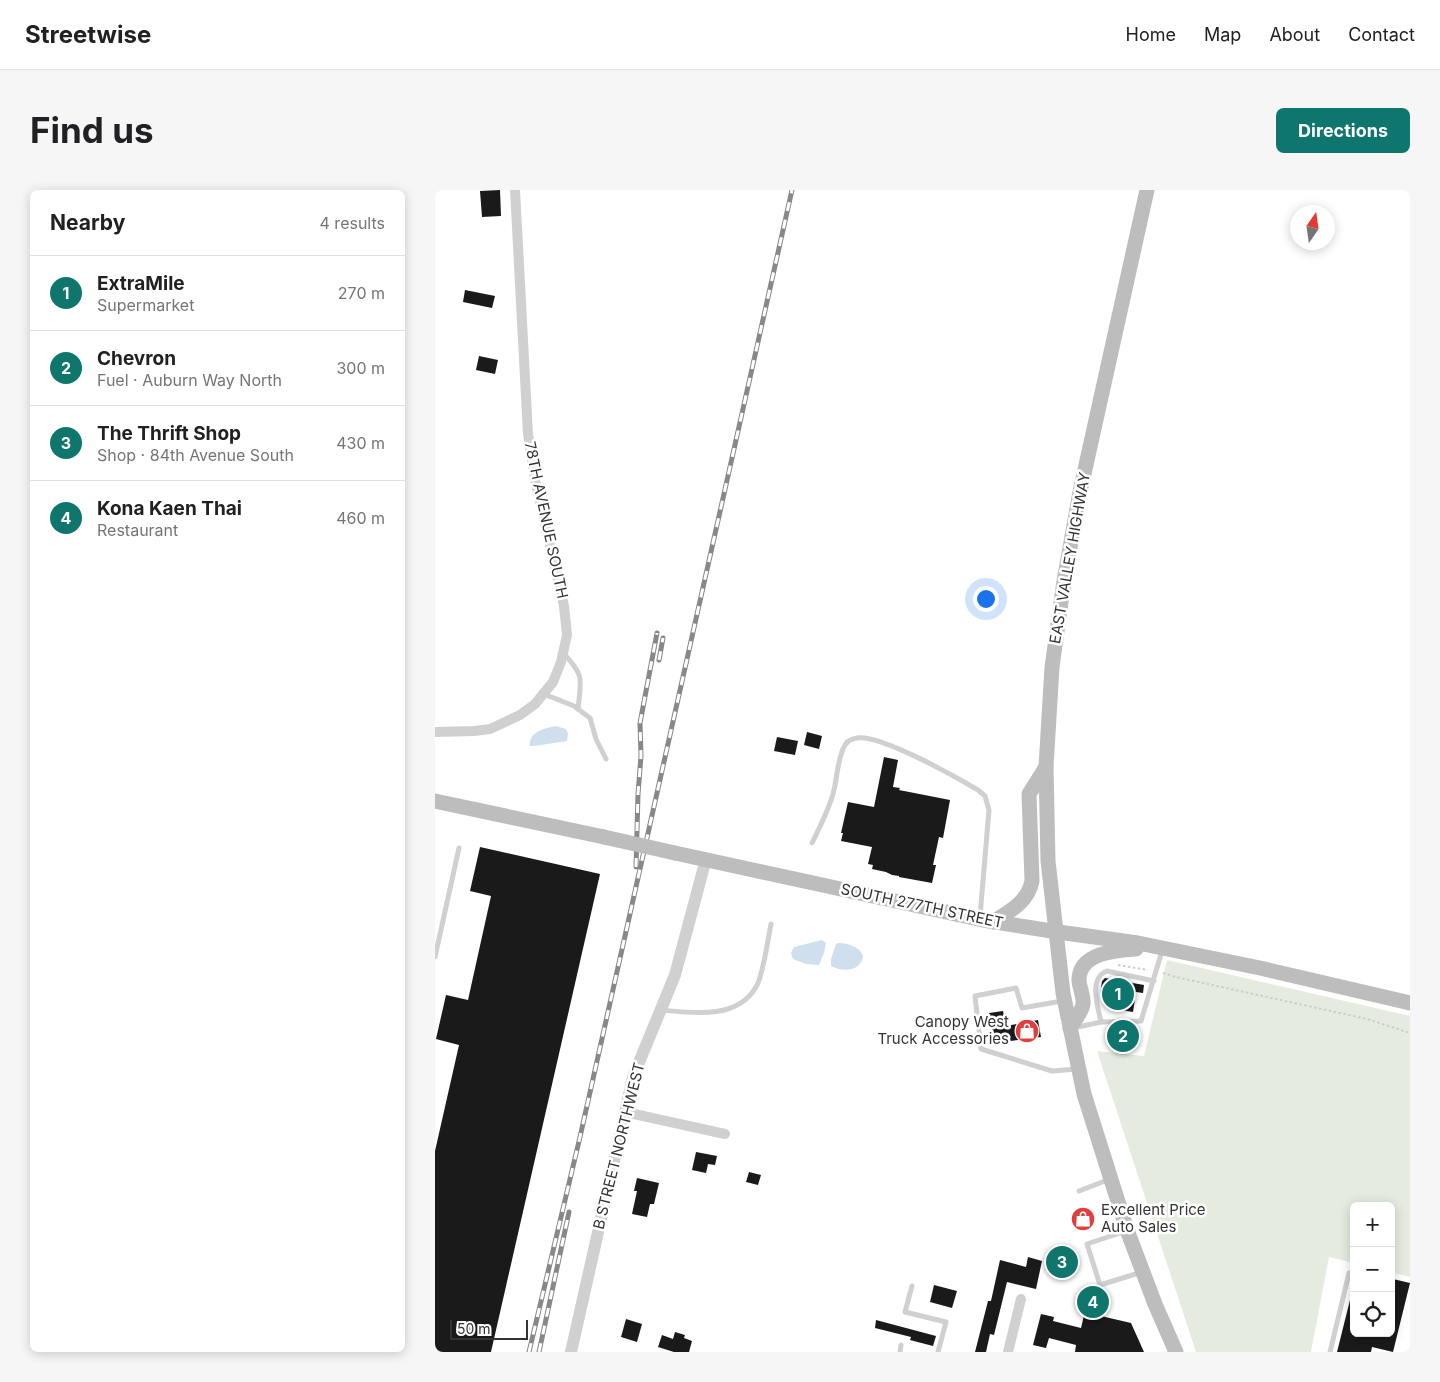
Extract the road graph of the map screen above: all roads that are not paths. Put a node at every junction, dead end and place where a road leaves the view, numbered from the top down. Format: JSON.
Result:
{"nodes":[{"id":1,"x":515,"y":190,"type":"edge"},
{"id":2,"x":1147,"y":190,"type":"edge"},
{"id":3,"x":563,"y":653,"type":"junction"},
{"id":4,"x":545,"y":694,"type":"junction"},
{"id":5,"x":579,"y":709,"type":"junction"},
{"id":6,"x":435,"y":726,"type":"edge"},
{"id":7,"x":464,"y":731,"type":"junction"},
{"id":8,"x":435,"y":732,"type":"edge"},
{"id":9,"x":606,"y":759,"type":"dead end"},
{"id":10,"x":1045,"y":767,"type":"junction"},
{"id":11,"x":435,"y":792,"type":"edge"},
{"id":12,"x":441,"y":802,"type":"edge"},
{"id":13,"x":812,"y":843,"type":"dead end"},
{"id":14,"x":459,"y":848,"type":"dead end"},
{"id":15,"x":706,"y":859,"type":"junction"},
{"id":16,"x":987,"y":920,"type":"junction"},
{"id":17,"x":771,"y":924,"type":"dead end"},
{"id":18,"x":1058,"y":932,"type":"junction"},
{"id":19,"x":1160,"y":948,"type":"junction"},
{"id":20,"x":435,"y":957,"type":"edge"},
{"id":21,"x":1153,"y":981,"type":"junction"},
{"id":22,"x":1065,"y":1000,"type":"junction"},
{"id":23,"x":1410,"y":1003,"type":"edge"},
{"id":24,"x":661,"y":1010,"type":"junction"},
{"id":25,"x":1101,"y":1022,"type":"junction"},
{"id":26,"x":1070,"y":1028,"type":"junction"},
{"id":27,"x":1078,"y":1068,"type":"junction"},
{"id":28,"x":625,"y":1112,"type":"junction"},
{"id":29,"x":725,"y":1134,"type":"dead end"},
{"id":30,"x":1110,"y":1179,"type":"junction"},
{"id":31,"x":1079,"y":1191,"type":"dead end"},
{"id":32,"x":1127,"y":1230,"type":"junction"},
{"id":33,"x":1142,"y":1272,"type":"junction"},
{"id":34,"x":1349,"y":1272,"type":"dead end"},
{"id":35,"x":912,"y":1286,"type":"dead end"},
{"id":36,"x":1021,"y":1299,"type":"dead end"},
{"id":37,"x":901,"y":1344,"type":"dead end"},
{"id":38,"x":571,"y":1352,"type":"edge"},
{"id":39,"x":900,"y":1352,"type":"edge"},
{"id":40,"x":938,"y":1352,"type":"edge"},
{"id":41,"x":1008,"y":1352,"type":"edge"},
{"id":42,"x":1176,"y":1352,"type":"edge"},
{"id":43,"x":1330,"y":1352,"type":"edge"}],
"edges":[{"from":1,"to":3,"type":"street","name":"78TH AVENUE SOUTH"},
{"from":2,"to":10,"type":"main road","name":"EAST VALLEY HIGHWAY"},
{"from":3,"to":4,"type":"street","name":"78TH AVENUE SOUTH"},
{"from":3,"to":5,"type":"lane"},
{"from":4,"to":5,"type":"lane"},
{"from":4,"to":7,"type":"street","name":"78TH AVENUE SOUTH"},
{"from":5,"to":9,"type":"lane"},
{"from":6,"to":7,"type":"street","name":"78TH AVENUE SOUTH"},
{"from":7,"to":8,"type":"street","name":"78TH AVENUE SOUTH"},
{"from":10,"to":16,"type":"main road"},
{"from":10,"to":18,"type":"main road","name":"EAST VALLEY HIGHWAY"},
{"from":11,"to":12,"type":"main road"},
{"from":12,"to":15,"type":"main road","name":"SOUTH 277TH STREET","bridge":true},
{"from":13,"to":16,"type":"lane"},
{"from":14,"to":20,"type":"lane"},
{"from":15,"to":16,"type":"main road","name":"SOUTH 277TH STREET"},
{"from":15,"to":24,"type":"street","name":"B STREET NORTHWEST"},
{"from":16,"to":18,"type":"main road","name":"SOUTH 277TH STREET"},
{"from":17,"to":24,"type":"lane"},
{"from":18,"to":19,"type":"main road","name":"SOUTH 277TH STREET"},
{"from":18,"to":22,"type":"main road","name":"EAST VALLEY HIGHWAY"},
{"from":19,"to":21,"type":"lane"},
{"from":19,"to":23,"type":"main road","name":"SOUTH 277TH STREET"},
{"from":19,"to":26,"type":"main road"},
{"from":21,"to":25,"type":"lane"},
{"from":21,"to":25,"type":"lane"},
{"from":22,"to":26,"type":"main road","name":"EAST VALLEY HIGHWAY"},
{"from":22,"to":27,"type":"lane"},
{"from":24,"to":28,"type":"street","name":"B STREET NORTHWEST"},
{"from":25,"to":26,"type":"lane"},
{"from":26,"to":27,"type":"main road","name":"EAST VALLEY HIGHWAY"},
{"from":27,"to":30,"type":"main road","name":"EAST VALLEY HIGHWAY"},
{"from":28,"to":29,"type":"street"},
{"from":28,"to":38,"type":"street","name":"B STREET NORTHWEST"},
{"from":30,"to":31,"type":"lane"},
{"from":30,"to":32,"type":"main road","name":"EAST VALLEY HIGHWAY"},
{"from":32,"to":33,"type":"main road","name":"EAST VALLEY HIGHWAY"},
{"from":32,"to":33,"type":"lane"},
{"from":33,"to":42,"type":"main road","name":"EAST VALLEY HIGHWAY"},
{"from":34,"to":43,"type":"lane"},
{"from":35,"to":40,"type":"lane"},
{"from":36,"to":41,"type":"street"},
{"from":37,"to":39,"type":"lane"}]}
